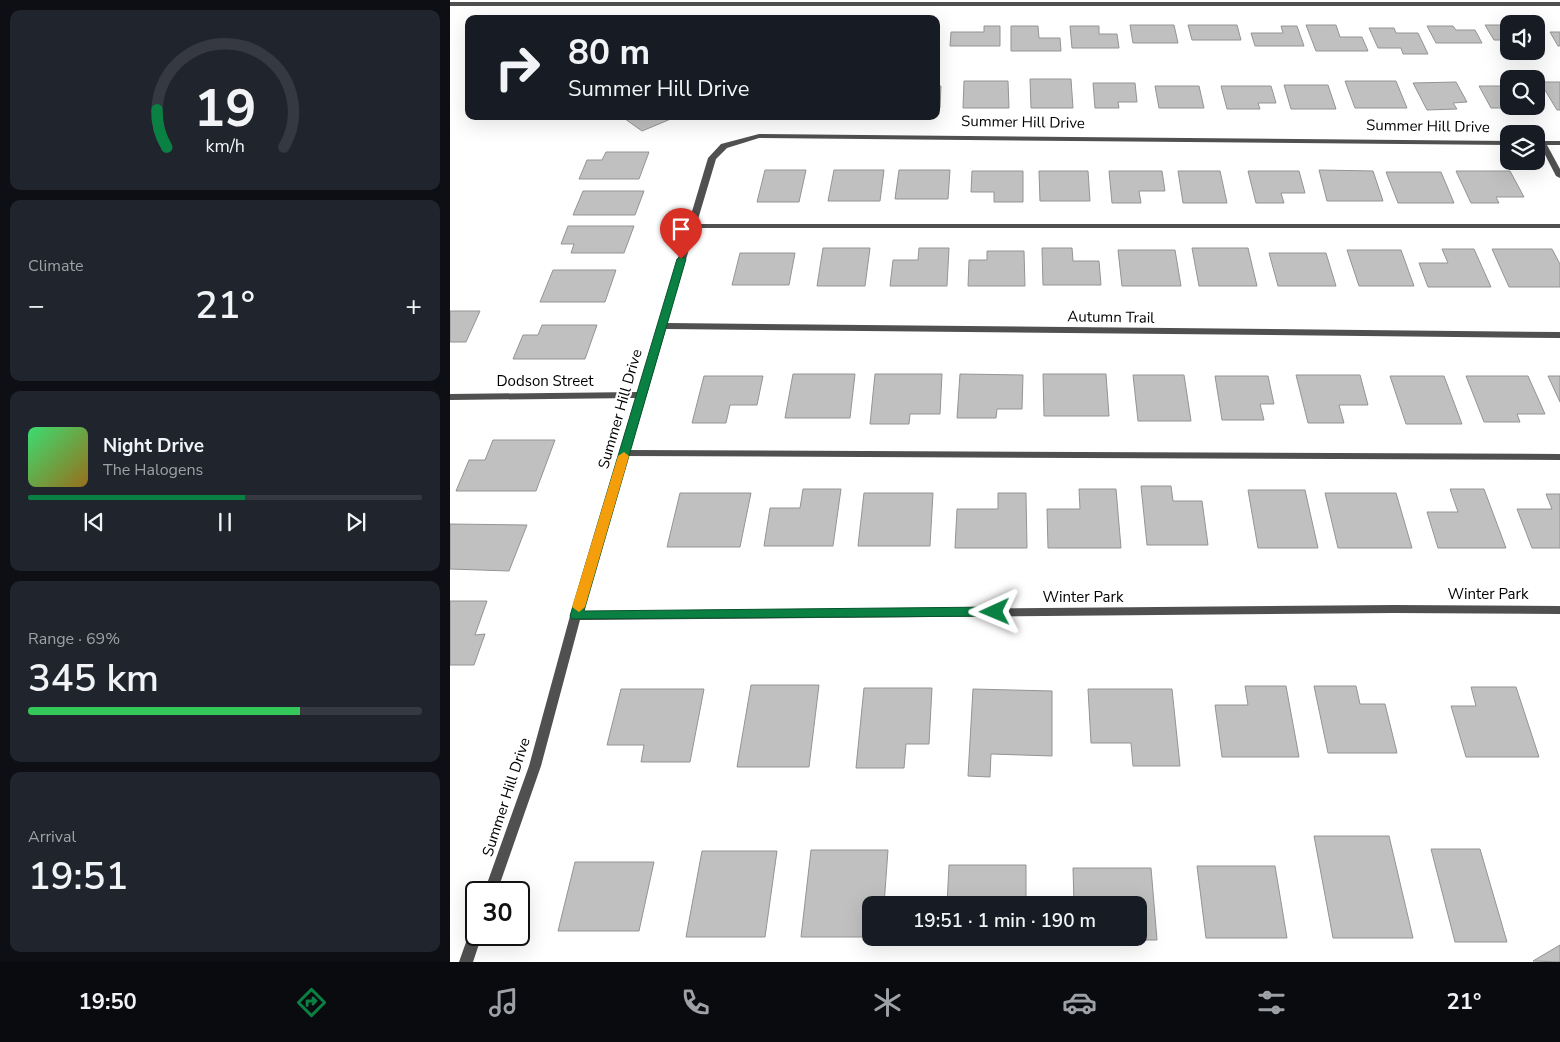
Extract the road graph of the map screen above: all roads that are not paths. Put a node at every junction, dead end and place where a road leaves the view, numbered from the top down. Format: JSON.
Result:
{"nodes":[{"id":1,"x":706,"y":2,"type":"edge"},
{"id":2,"x":450,"y":4,"type":"edge"},
{"id":3,"x":1560,"y":4,"type":"edge"},
{"id":4,"x":1500,"y":143,"type":"edge"},
{"id":5,"x":1545,"y":143,"type":"edge"},
{"id":6,"x":1560,"y":143,"type":"edge"},
{"id":7,"x":1545,"y":152,"type":"edge"},
{"id":8,"x":1560,"y":176,"type":"edge"},
{"id":9,"x":692,"y":226,"type":"junction"},
{"id":10,"x":1560,"y":226,"type":"edge"},
{"id":11,"x":661,"y":326,"type":"junction"},
{"id":12,"x":1560,"y":335,"type":"edge"},
{"id":13,"x":640,"y":395,"type":"junction"},
{"id":14,"x":450,"y":397,"type":"edge"},
{"id":15,"x":625,"y":453,"type":"junction"},
{"id":16,"x":1560,"y":457,"type":"edge"},
{"id":17,"x":1560,"y":610,"type":"edge"},
{"id":18,"x":576,"y":616,"type":"junction"},
{"id":19,"x":494,"y":881,"type":"edge"},
{"id":20,"x":472,"y":946,"type":"edge"},
{"id":21,"x":466,"y":962,"type":"edge"}],
"edges":[{"from":1,"to":2,"type":"street"},
{"from":1,"to":3,"type":"street"},
{"from":4,"to":9,"type":"street","name":"Summer Hill Drive"},
{"from":5,"to":6,"type":"street"},
{"from":7,"to":8,"type":"street"},
{"from":9,"to":10,"type":"street"},
{"from":9,"to":11,"type":"street","name":"Summer Hill Drive"},
{"from":11,"to":12,"type":"street","name":"Autumn Trail"},
{"from":11,"to":13,"type":"street","name":"Summer Hill Drive"},
{"from":13,"to":14,"type":"street","name":"Dodson Street"},
{"from":13,"to":15,"type":"street","name":"Summer Hill Drive"},
{"from":15,"to":16,"type":"street"},
{"from":15,"to":18,"type":"street","name":"Summer Hill Drive"},
{"from":17,"to":18,"type":"street","name":"Winter Park"},
{"from":18,"to":19,"type":"street","name":"Summer Hill Drive"},
{"from":20,"to":21,"type":"street"}]}
